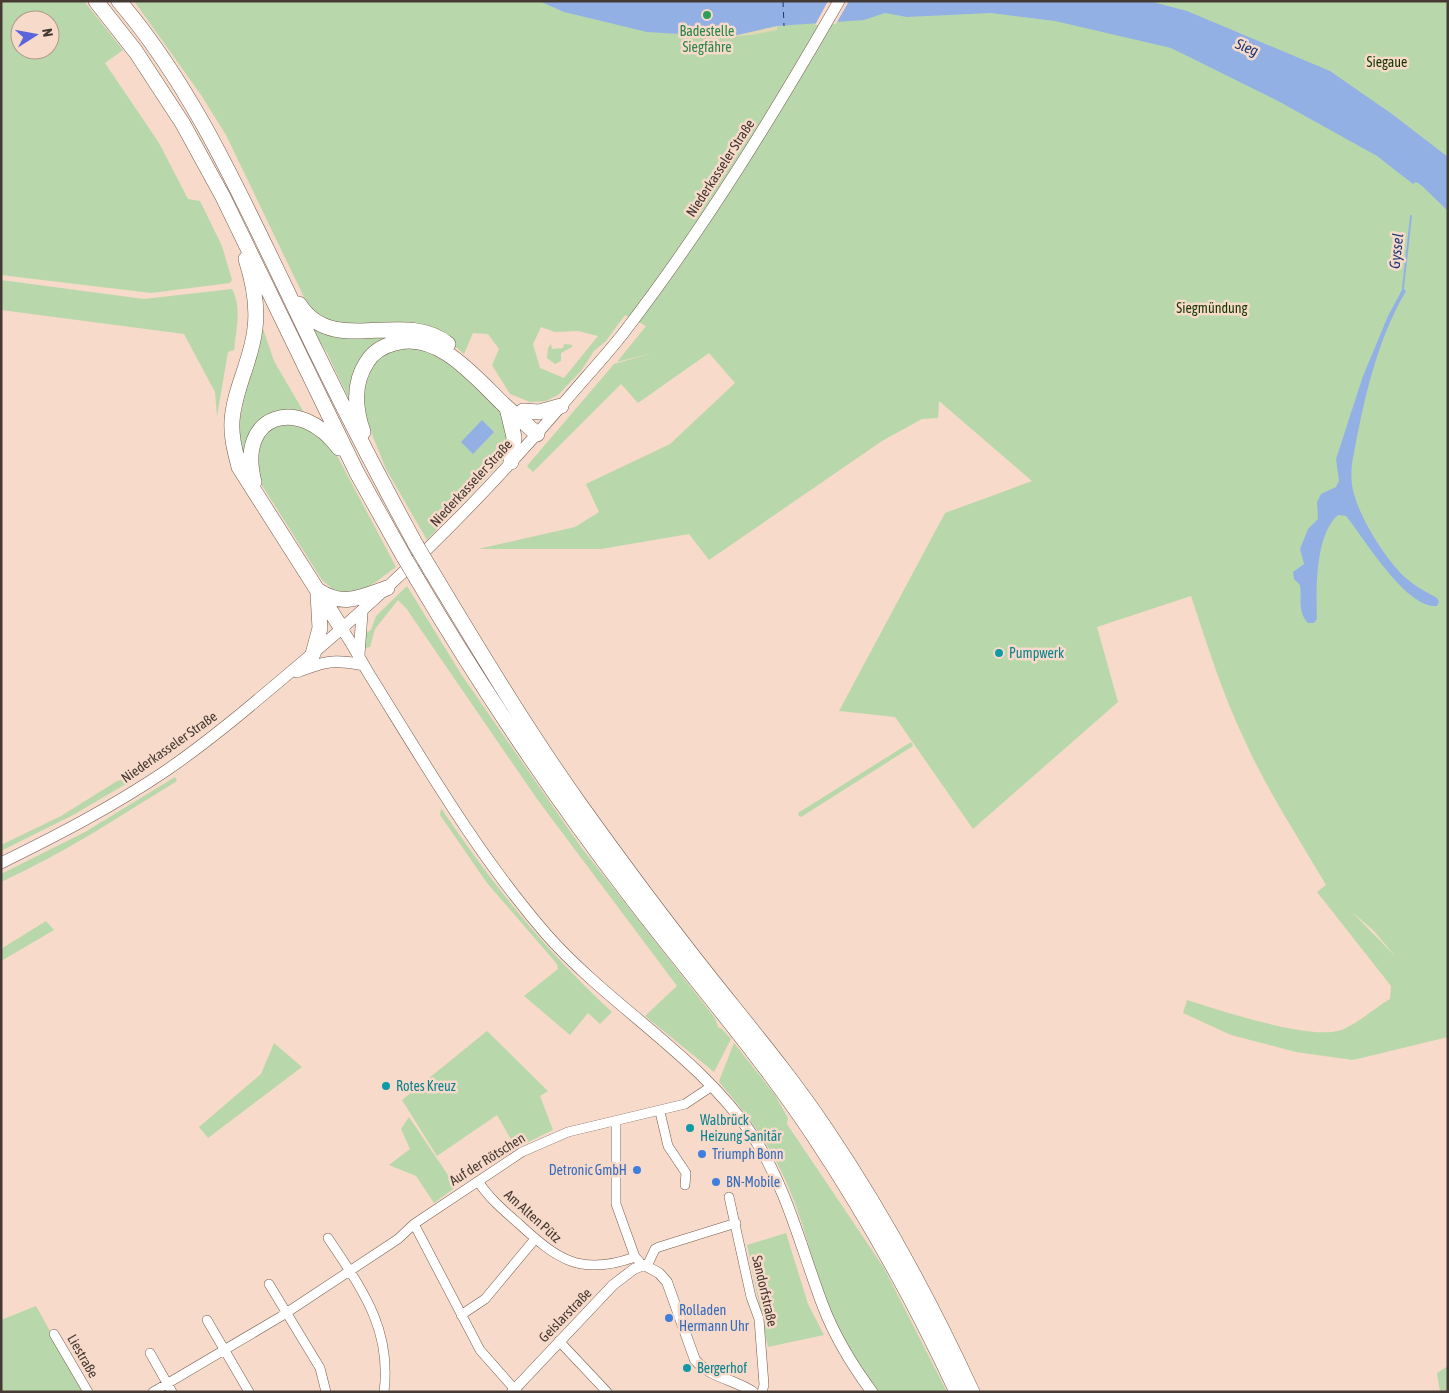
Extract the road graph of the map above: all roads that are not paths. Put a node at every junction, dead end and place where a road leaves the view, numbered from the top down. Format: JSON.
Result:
{"nodes":[{"id":1,"x":96,"y":1,"type":"edge"},
{"id":2,"x":118,"y":1,"type":"edge"},
{"id":3,"x":839,"y":1,"type":"edge"},
{"id":4,"x":223,"y":197,"type":"junction"},
{"id":5,"x":277,"y":271,"type":"junction"},
{"id":6,"x":561,"y":406,"type":"junction"},
{"id":7,"x":506,"y":407,"type":"junction"},
{"id":8,"x":523,"y":411,"type":"junction"},
{"id":9,"x":539,"y":432,"type":"junction"},
{"id":10,"x":511,"y":462,"type":"junction"},
{"id":11,"x":358,"y":473,"type":"junction"},
{"id":12,"x":383,"y":485,"type":"junction"},
{"id":13,"x":256,"y":491,"type":"junction"},
{"id":14,"x":387,"y":588,"type":"junction"},
{"id":15,"x":318,"y":590,"type":"junction"},
{"id":16,"x":362,"y":612,"type":"junction"},
{"id":17,"x":342,"y":629,"type":"junction"},
{"id":18,"x":312,"y":654,"type":"junction"},
{"id":19,"x":361,"y":661,"type":"junction"},
{"id":20,"x":288,"y":675,"type":"junction"},
{"id":21,"x":1,"y":863,"type":"edge"},
{"id":22,"x":712,"y":1086,"type":"junction"},
{"id":23,"x":660,"y":1112,"type":"junction"},
{"id":24,"x":616,"y":1121,"type":"junction"},
{"id":25,"x":478,"y":1180,"type":"junction"},
{"id":26,"x":685,"y":1185,"type":"dead end"},
{"id":27,"x":729,"y":1197,"type":"dead end"},
{"id":28,"x":736,"y":1222,"type":"junction"},
{"id":29,"x":414,"y":1224,"type":"junction"},
{"id":30,"x":328,"y":1238,"type":"dead end"},
{"id":31,"x":535,"y":1239,"type":"junction"},
{"id":32,"x":635,"y":1257,"type":"junction"},
{"id":33,"x":646,"y":1266,"type":"junction"},
{"id":34,"x":350,"y":1270,"type":"junction"},
{"id":35,"x":269,"y":1284,"type":"dead end"},
{"id":36,"x":288,"y":1312,"type":"junction"},
{"id":37,"x":461,"y":1315,"type":"junction"},
{"id":38,"x":207,"y":1320,"type":"dead end"},
{"id":39,"x":54,"y":1334,"type":"dead end"},
{"id":40,"x":559,"y":1341,"type":"junction"},
{"id":41,"x":226,"y":1350,"type":"junction"},
{"id":42,"x":150,"y":1353,"type":"dead end"},
{"id":43,"x":169,"y":1388,"type":"edge"},
{"id":44,"x":514,"y":1391,"type":"edge"},
{"id":45,"x":88,"y":1392,"type":"edge"},
{"id":46,"x":153,"y":1392,"type":"edge"},
{"id":47,"x":249,"y":1392,"type":"edge"},
{"id":48,"x":326,"y":1392,"type":"edge"},
{"id":49,"x":384,"y":1392,"type":"edge"},
{"id":50,"x":607,"y":1392,"type":"edge"},
{"id":51,"x":753,"y":1392,"type":"edge"},
{"id":52,"x":762,"y":1392,"type":"edge"},
{"id":53,"x":872,"y":1392,"type":"edge"},
{"id":54,"x":957,"y":1392,"type":"edge"},
{"id":55,"x":972,"y":1392,"type":"edge"}],
"edges":[{"from":1,"to":4,"type":"highway"},
{"from":2,"to":5,"type":"highway"},
{"from":3,"to":6,"type":"main road","name":"Niederkasseler Straße"},
{"from":4,"to":11,"type":"highway"},
{"from":4,"to":13,"type":"highway"},
{"from":5,"to":8,"type":"highway"},
{"from":5,"to":12,"type":"highway"},
{"from":6,"to":8,"type":"highway"},
{"from":6,"to":9,"type":"main road","name":"Niederkasseler Straße"},
{"from":7,"to":9,"type":"highway"},
{"from":7,"to":10,"type":"highway"},
{"from":7,"to":12,"type":"highway"},
{"from":8,"to":9,"type":"highway"},
{"from":9,"to":10,"type":"main road","name":"Niederkasseler Straße"},
{"from":10,"to":14,"type":"main road","name":"Niederkasseler Straße"},
{"from":11,"to":13,"type":"highway"},
{"from":11,"to":54,"type":"highway","bridge":true},
{"from":12,"to":55,"type":"highway","bridge":true},
{"from":13,"to":15,"type":"highway"},
{"from":14,"to":15,"type":"highway"},
{"from":14,"to":16,"type":"main road","name":"Niederkasseler Straße"},
{"from":15,"to":17,"type":"highway"},
{"from":15,"to":18,"type":"highway"},
{"from":16,"to":17,"type":"main road","name":"Niederkasseler Straße"},
{"from":16,"to":19,"type":"main road"},
{"from":17,"to":18,"type":"main road","name":"Niederkasseler Straße"},
{"from":17,"to":19,"type":"main road"},
{"from":18,"to":20,"type":"main road","name":"Niederkasseler Straße"},
{"from":19,"to":20,"type":"main road"},
{"from":19,"to":22,"type":"main road"},
{"from":20,"to":21,"type":"main road","name":"Niederkasseler Straße"},
{"from":22,"to":23,"type":"street","name":"Auf der Rötschen"},
{"from":22,"to":53,"type":"main road"},
{"from":23,"to":24,"type":"street","name":"Auf der Rötschen"},
{"from":23,"to":26,"type":"street"},
{"from":24,"to":25,"type":"street","name":"Auf der Rötschen"},
{"from":24,"to":32,"type":"street"},
{"from":25,"to":29,"type":"street","name":"Auf der Rötschen"},
{"from":25,"to":31,"type":"street","name":"Am Alten Pütz"},
{"from":27,"to":28,"type":"street","name":"Sandorfstraße"},
{"from":28,"to":33,"type":"street"},
{"from":28,"to":52,"type":"street","name":"Sandorfstraße"},
{"from":29,"to":34,"type":"street","name":"Auf der Rötschen"},
{"from":29,"to":37,"type":"street"},
{"from":30,"to":34,"type":"street"},
{"from":31,"to":32,"type":"street","name":"Am Alten Pütz"},
{"from":31,"to":37,"type":"street"},
{"from":32,"to":33,"type":"street"},
{"from":33,"to":40,"type":"street","name":"Geislarstraße"},
{"from":33,"to":51,"type":"street"},
{"from":34,"to":36,"type":"street","name":"Auf der Rötschen"},
{"from":34,"to":49,"type":"street"},
{"from":35,"to":36,"type":"street"},
{"from":36,"to":41,"type":"street","name":"Auf der Rötschen"},
{"from":36,"to":48,"type":"street"},
{"from":37,"to":44,"type":"street"},
{"from":38,"to":41,"type":"street"},
{"from":39,"to":45,"type":"street","name":"Liestraße"},
{"from":40,"to":44,"type":"street","name":"Geislarstraße"},
{"from":40,"to":50,"type":"street"},
{"from":41,"to":43,"type":"street","name":"Auf der Rötschen"},
{"from":41,"to":47,"type":"street"},
{"from":42,"to":43,"type":"street"},
{"from":43,"to":46,"type":"street","name":"Auf der Rötschen"}]}
